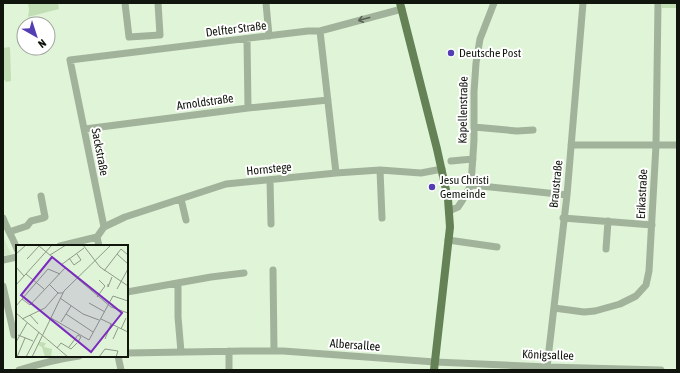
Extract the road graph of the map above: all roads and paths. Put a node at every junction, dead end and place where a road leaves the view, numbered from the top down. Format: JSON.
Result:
{"nodes":[{"id":1,"x":125,"y":3,"type":"edge"},
{"id":2,"x":158,"y":3,"type":"edge"},
{"id":3,"x":266,"y":3,"type":"edge"},
{"id":4,"x":494,"y":3,"type":"edge"},
{"id":5,"x":583,"y":3,"type":"edge"},
{"id":6,"x":658,"y":3,"type":"edge"},
{"id":7,"x":401,"y":6,"type":"edge"},
{"id":8,"x":320,"y":31,"type":"junction"},
{"id":9,"x":269,"y":36,"type":"junction"},
{"id":10,"x":137,"y":37,"type":"junction"},
{"id":11,"x":247,"y":39,"type":"junction"},
{"id":12,"x":139,"y":52,"type":"junction"},
{"id":13,"x":70,"y":60,"type":"joint"},
{"id":14,"x":328,"y":100,"type":"junction"},
{"id":15,"x":248,"y":108,"type":"junction"},
{"id":16,"x":474,"y":127,"type":"junction"},
{"id":17,"x":85,"y":129,"type":"junction"},
{"id":18,"x":533,"y":130,"type":"dead end"},
{"id":19,"x":571,"y":145,"type":"junction"},
{"id":20,"x":656,"y":145,"type":"junction"},
{"id":21,"x":677,"y":145,"type":"edge"},
{"id":22,"x":473,"y":160,"type":"junction"},
{"id":23,"x":451,"y":161,"type":"dead end"},
{"id":24,"x":442,"y":169,"type":"junction"},
{"id":25,"x":380,"y":170,"type":"junction"},
{"id":26,"x":336,"y":173,"type":"junction"},
{"id":27,"x":270,"y":180,"type":"junction"},
{"id":28,"x":471,"y":185,"type":"junction"},
{"id":29,"x":567,"y":195,"type":"junction"},
{"id":30,"x":41,"y":196,"type":"dead end"},
{"id":31,"x":181,"y":199,"type":"junction"},
{"id":32,"x":448,"y":211,"type":"junction"},
{"id":33,"x":3,"y":218,"type":"edge"},
{"id":34,"x":382,"y":218,"type":"dead end"},
{"id":35,"x":563,"y":218,"type":"junction"},
{"id":36,"x":186,"y":220,"type":"dead end"},
{"id":37,"x":608,"y":221,"type":"junction"},
{"id":38,"x":271,"y":224,"type":"dead end"},
{"id":39,"x":652,"y":225,"type":"junction"},
{"id":40,"x":104,"y":227,"type":"junction"},
{"id":41,"x":9,"y":232,"type":"junction"},
{"id":42,"x":97,"y":237,"type":"junction"},
{"id":43,"x":448,"y":240,"type":"junction"},
{"id":44,"x":64,"y":245,"type":"edge"},
{"id":45,"x":99,"y":245,"type":"edge"},
{"id":46,"x":16,"y":246,"type":"edge"},
{"id":47,"x":497,"y":247,"type":"dead end"},
{"id":48,"x":606,"y":249,"type":"dead end"},
{"id":49,"x":16,"y":257,"type":"edge"},
{"id":50,"x":3,"y":260,"type":"edge"},
{"id":51,"x":273,"y":270,"type":"dead end"},
{"id":52,"x":244,"y":273,"type":"dead end"},
{"id":53,"x":178,"y":283,"type":"junction"},
{"id":54,"x":3,"y":286,"type":"edge"},
{"id":55,"x":128,"y":292,"type":"edge"},
{"id":56,"x":554,"y":308,"type":"junction"},
{"id":57,"x":14,"y":335,"type":"dead end"},
{"id":58,"x":229,"y":351,"type":"junction"},
{"id":59,"x":274,"y":351,"type":"junction"},
{"id":60,"x":181,"y":352,"type":"junction"},
{"id":61,"x":128,"y":353,"type":"edge"},
{"id":62,"x":72,"y":357,"type":"edge"},
{"id":63,"x":118,"y":357,"type":"edge"},
{"id":64,"x":434,"y":366,"type":"edge"},
{"id":65,"x":547,"y":367,"type":"junction"},
{"id":66,"x":589,"y":369,"type":"edge"},
{"id":67,"x":19,"y":370,"type":"edge"},
{"id":68,"x":121,"y":370,"type":"edge"},
{"id":69,"x":229,"y":370,"type":"edge"},
{"id":70,"x":661,"y":370,"type":"edge"}],
"edges":[{"from":1,"to":10,"type":"street"},
{"from":2,"to":10,"type":"street"},
{"from":3,"to":9,"type":"street"},
{"from":4,"to":16,"type":"street","name":"Kapellenstraße"},
{"from":5,"to":19,"type":"street","name":"Braustraße"},
{"from":6,"to":20,"type":"street","name":"Erikastraße"},
{"from":7,"to":8,"type":"street","name":"Delfter Straße","one_way":true},
{"from":7,"to":24,"type":"main road"},
{"from":8,"to":9,"type":"street","name":"Delfter Straße"},
{"from":8,"to":14,"type":"street"},
{"from":9,"to":11,"type":"street","name":"Delfter Straße"},
{"from":10,"to":12,"type":"street"},
{"from":11,"to":12,"type":"street","name":"Delfter Straße"},
{"from":11,"to":15,"type":"street"},
{"from":12,"to":13,"type":"street","name":"Delfter Straße"},
{"from":13,"to":17,"type":"street","name":"Sackstraße"},
{"from":14,"to":15,"type":"street","name":"Arnoldstraße"},
{"from":14,"to":26,"type":"street"},
{"from":15,"to":17,"type":"street","name":"Arnoldstraße"},
{"from":16,"to":18,"type":"street"},
{"from":16,"to":22,"type":"street","name":"Kapellenstraße"},
{"from":17,"to":40,"type":"street","name":"Sackstraße"},
{"from":19,"to":20,"type":"street"},
{"from":19,"to":29,"type":"street","name":"Braustraße"},
{"from":20,"to":21,"type":"street"},
{"from":20,"to":39,"type":"street","name":"Erikastraße"},
{"from":22,"to":23,"type":"street"},
{"from":22,"to":28,"type":"street","name":"Kapellenstraße"},
{"from":24,"to":25,"type":"street","name":"Hornstege"},
{"from":24,"to":32,"type":"main road"},
{"from":25,"to":26,"type":"street","name":"Hornstege"},
{"from":25,"to":34,"type":"street"},
{"from":26,"to":27,"type":"street","name":"Hornstege"},
{"from":27,"to":31,"type":"street","name":"Hornstege"},
{"from":27,"to":38,"type":"street"},
{"from":28,"to":29,"type":"street"},
{"from":28,"to":32,"type":"street","name":"Kapellenstraße"},
{"from":29,"to":35,"type":"street","name":"Braustraße"},
{"from":30,"to":41,"type":"street"},
{"from":31,"to":36,"type":"street"},
{"from":31,"to":40,"type":"street","name":"Hornstege"},
{"from":32,"to":43,"type":"main road"},
{"from":33,"to":41,"type":"street"},
{"from":35,"to":37,"type":"street"},
{"from":35,"to":56,"type":"street","name":"Braustraße"},
{"from":37,"to":39,"type":"street"},
{"from":37,"to":48,"type":"street"},
{"from":39,"to":56,"type":"street","name":"Erikastraße"},
{"from":40,"to":42,"type":"street"},
{"from":41,"to":46,"type":"street"},
{"from":42,"to":44,"type":"street"},
{"from":42,"to":45,"type":"street"},
{"from":43,"to":47,"type":"street"},
{"from":43,"to":64,"type":"main road"},
{"from":49,"to":50,"type":"street"},
{"from":51,"to":59,"type":"street"},
{"from":52,"to":53,"type":"street"},
{"from":53,"to":55,"type":"street"},
{"from":53,"to":60,"type":"street"},
{"from":54,"to":57,"type":"street"},
{"from":56,"to":65,"type":"street","name":"Braustraße"},
{"from":58,"to":59,"type":"street","name":"Albersallee"},
{"from":58,"to":60,"type":"street","name":"Albersallee"},
{"from":58,"to":69,"type":"street"},
{"from":59,"to":64,"type":"street","name":"Albersallee"},
{"from":60,"to":61,"type":"street","name":"Albersallee"},
{"from":62,"to":67,"type":"street"},
{"from":63,"to":68,"type":"street"},
{"from":64,"to":65,"type":"street","name":"Königsallee"},
{"from":65,"to":66,"type":"street","name":"Königsallee"},
{"from":66,"to":70,"type":"street","name":"Königsallee"}]}
